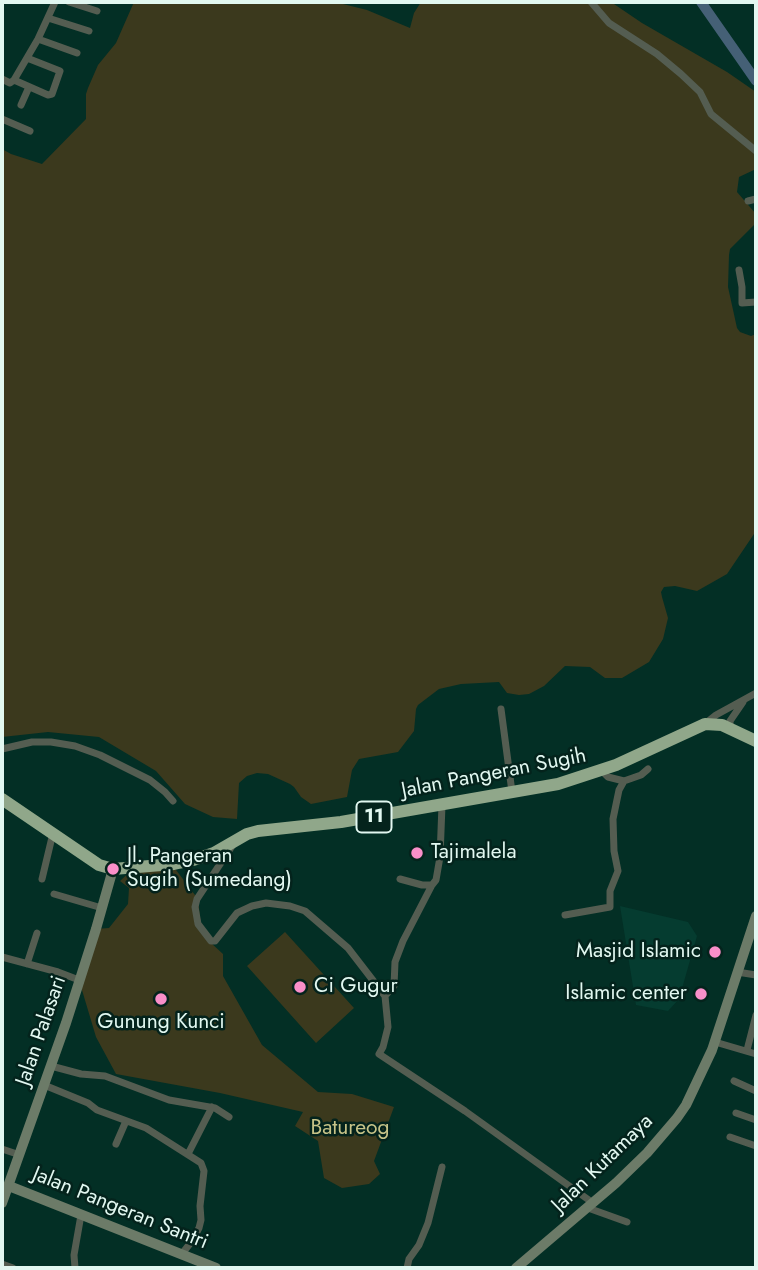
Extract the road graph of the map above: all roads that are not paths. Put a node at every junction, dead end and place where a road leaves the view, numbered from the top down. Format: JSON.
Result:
{"nodes":[{"id":1,"x":55,"y":2,"type":"edge"},
{"id":2,"x":69,"y":2,"type":"edge"},
{"id":3,"x":591,"y":2,"type":"edge"},
{"id":4,"x":97,"y":11,"type":"dead end"},
{"id":5,"x":48,"y":18,"type":"junction"},
{"id":6,"x":89,"y":31,"type":"dead end"},
{"id":7,"x":38,"y":39,"type":"junction"},
{"id":8,"x":77,"y":53,"type":"dead end"},
{"id":9,"x":27,"y":58,"type":"junction"},
{"id":10,"x":2,"y":79,"type":"edge"},
{"id":11,"x":14,"y":80,"type":"junction"},
{"id":12,"x":29,"y":87,"type":"junction"},
{"id":13,"x":20,"y":105,"type":"dead end"},
{"id":14,"x":2,"y":119,"type":"edge"},
{"id":15,"x":30,"y":131,"type":"dead end"},
{"id":16,"x":756,"y":151,"type":"edge"},
{"id":17,"x":739,"y":270,"type":"dead end"},
{"id":18,"x":756,"y":302,"type":"edge"},
{"id":19,"x":756,"y":693,"type":"edge"},
{"id":20,"x":746,"y":699,"type":"junction"},
{"id":21,"x":501,"y":709,"type":"dead end"},
{"id":22,"x":705,"y":724,"type":"junction"},
{"id":23,"x":730,"y":729,"type":"junction"},
{"id":24,"x":756,"y":741,"type":"edge"},
{"id":25,"x":2,"y":749,"type":"edge"},
{"id":26,"x":648,"y":769,"type":"dead end"},
{"id":27,"x":601,"y":771,"type":"junction"},
{"id":28,"x":624,"y":781,"type":"junction"},
{"id":29,"x":512,"y":792,"type":"junction"},
{"id":30,"x":2,"y":799,"type":"edge"},
{"id":31,"x":173,"y":801,"type":"dead end"},
{"id":32,"x":442,"y":805,"type":"junction"},
{"id":33,"x":53,"y":832,"type":"junction"},
{"id":34,"x":236,"y":839,"type":"junction"},
{"id":35,"x":113,"y":869,"type":"junction"},
{"id":36,"x":41,"y":879,"type":"dead end"},
{"id":37,"x":400,"y":879,"type":"dead end"},
{"id":38,"x":432,"y":885,"type":"junction"},
{"id":39,"x":54,"y":894,"type":"dead end"},
{"id":40,"x":102,"y":908,"type":"junction"},
{"id":41,"x":565,"y":915,"type":"dead end"},
{"id":42,"x":756,"y":916,"type":"edge"},
{"id":43,"x":37,"y":933,"type":"dead end"},
{"id":44,"x":2,"y":957,"type":"edge"},
{"id":45,"x":27,"y":964,"type":"junction"},
{"id":46,"x":737,"y":972,"type":"junction"},
{"id":47,"x":756,"y":975,"type":"edge"},
{"id":48,"x":79,"y":980,"type":"junction"},
{"id":49,"x":385,"y":996,"type":"junction"},
{"id":50,"x":756,"y":1015,"type":"edge"},
{"id":51,"x":715,"y":1042,"type":"junction"},
{"id":52,"x":747,"y":1050,"type":"junction"},
{"id":53,"x":756,"y":1054,"type":"edge"},
{"id":54,"x":51,"y":1066,"type":"junction"},
{"id":55,"x":734,"y":1081,"type":"dead end"},
{"id":56,"x":44,"y":1085,"type":"junction"},
{"id":57,"x":756,"y":1091,"type":"edge"},
{"id":58,"x":212,"y":1107,"type":"junction"},
{"id":59,"x":736,"y":1113,"type":"dead end"},
{"id":60,"x":229,"y":1117,"type":"dead end"},
{"id":61,"x":756,"y":1120,"type":"edge"},
{"id":62,"x":126,"y":1121,"type":"junction"},
{"id":63,"x":730,"y":1137,"type":"dead end"},
{"id":64,"x":116,"y":1144,"type":"dead end"},
{"id":65,"x":756,"y":1146,"type":"edge"},
{"id":66,"x":2,"y":1149,"type":"edge"},
{"id":67,"x":188,"y":1154,"type":"junction"},
{"id":68,"x":20,"y":1155,"type":"junction"},
{"id":69,"x":442,"y":1167,"type":"dead end"},
{"id":70,"x":9,"y":1186,"type":"junction"},
{"id":71,"x":2,"y":1203,"type":"edge"},
{"id":72,"x":591,"y":1206,"type":"junction"},
{"id":73,"x":81,"y":1215,"type":"junction"},
{"id":74,"x":627,"y":1222,"type":"dead end"},
{"id":75,"x":181,"y":1255,"type":"junction"},
{"id":76,"x":2,"y":1264,"type":"edge"},
{"id":77,"x":13,"y":1268,"type":"edge"},
{"id":78,"x":75,"y":1268,"type":"edge"},
{"id":79,"x":216,"y":1268,"type":"edge"},
{"id":80,"x":407,"y":1268,"type":"edge"},
{"id":81,"x":516,"y":1268,"type":"edge"}],
"edges":[{"from":1,"to":5,"type":"street"},
{"from":2,"to":4,"type":"street"},
{"from":3,"to":16,"type":"street"},
{"from":5,"to":6,"type":"street"},
{"from":5,"to":7,"type":"street"},
{"from":7,"to":8,"type":"street"},
{"from":7,"to":9,"type":"street"},
{"from":9,"to":11,"type":"street"},
{"from":9,"to":12,"type":"street"},
{"from":10,"to":11,"type":"street"},
{"from":11,"to":12,"type":"street"},
{"from":12,"to":13,"type":"street"},
{"from":14,"to":15,"type":"street"},
{"from":17,"to":18,"type":"street"},
{"from":19,"to":20,"type":"street"},
{"from":20,"to":22,"type":"street"},
{"from":20,"to":23,"type":"street"},
{"from":21,"to":29,"type":"street"},
{"from":22,"to":23,"type":"highway"},
{"from":22,"to":27,"type":"highway","name":"Jalan Pangeran Sugih","number":"11"},
{"from":23,"to":24,"type":"highway"},
{"from":25,"to":31,"type":"street"},
{"from":26,"to":28,"type":"street"},
{"from":27,"to":28,"type":"street"},
{"from":27,"to":29,"type":"highway","name":"Jalan Pangeran Sugih","number":"11"},
{"from":28,"to":41,"type":"street"},
{"from":29,"to":32,"type":"highway","name":"Jalan Pangeran Sugih","number":"11"},
{"from":30,"to":33,"type":"highway"},
{"from":32,"to":34,"type":"highway","name":"Jalan Pangeran Sugih","number":"11"},
{"from":32,"to":38,"type":"street"},
{"from":33,"to":35,"type":"highway"},
{"from":33,"to":36,"type":"street"},
{"from":34,"to":35,"type":"highway","name":"Jalan Pangeran Sugih","number":"11"},
{"from":34,"to":49,"type":"street"},
{"from":35,"to":40,"type":"street","name":"Jalan Palasari"},
{"from":37,"to":38,"type":"street"},
{"from":38,"to":49,"type":"street"},
{"from":39,"to":40,"type":"street"},
{"from":40,"to":48,"type":"street","name":"Jalan Palasari"},
{"from":42,"to":46,"type":"street","name":"Jalan Kutamaya"},
{"from":43,"to":45,"type":"street"},
{"from":44,"to":45,"type":"street"},
{"from":45,"to":48,"type":"street"},
{"from":46,"to":47,"type":"street"},
{"from":46,"to":51,"type":"street","name":"Jalan Kutamaya"},
{"from":48,"to":54,"type":"street","name":"Jalan Palasari"},
{"from":49,"to":72,"type":"street"},
{"from":50,"to":52,"type":"street"},
{"from":51,"to":52,"type":"street"},
{"from":51,"to":72,"type":"street","name":"Jalan Kutamaya"},
{"from":52,"to":53,"type":"street"},
{"from":54,"to":56,"type":"street","name":"Jalan Palasari"},
{"from":54,"to":58,"type":"street"},
{"from":55,"to":57,"type":"street"},
{"from":56,"to":62,"type":"street"},
{"from":56,"to":68,"type":"street","name":"Jalan Palasari"},
{"from":58,"to":60,"type":"street"},
{"from":58,"to":67,"type":"street"},
{"from":59,"to":61,"type":"street"},
{"from":62,"to":64,"type":"street"},
{"from":62,"to":67,"type":"street"},
{"from":63,"to":65,"type":"street"},
{"from":66,"to":68,"type":"street"},
{"from":67,"to":75,"type":"street"},
{"from":68,"to":70,"type":"street","name":"Jalan Palasari"},
{"from":69,"to":80,"type":"street"},
{"from":70,"to":71,"type":"street","name":"Jalan Palasari"},
{"from":70,"to":73,"type":"street","name":"Jalan Pangeran Santri"},
{"from":72,"to":74,"type":"street"},
{"from":72,"to":81,"type":"street","name":"Jalan Kutamaya"},
{"from":73,"to":75,"type":"street","name":"Jalan Pangeran Santri"},
{"from":73,"to":78,"type":"street"},
{"from":75,"to":79,"type":"street","name":"Jalan Pangeran Santri"},
{"from":76,"to":77,"type":"street"}]}
